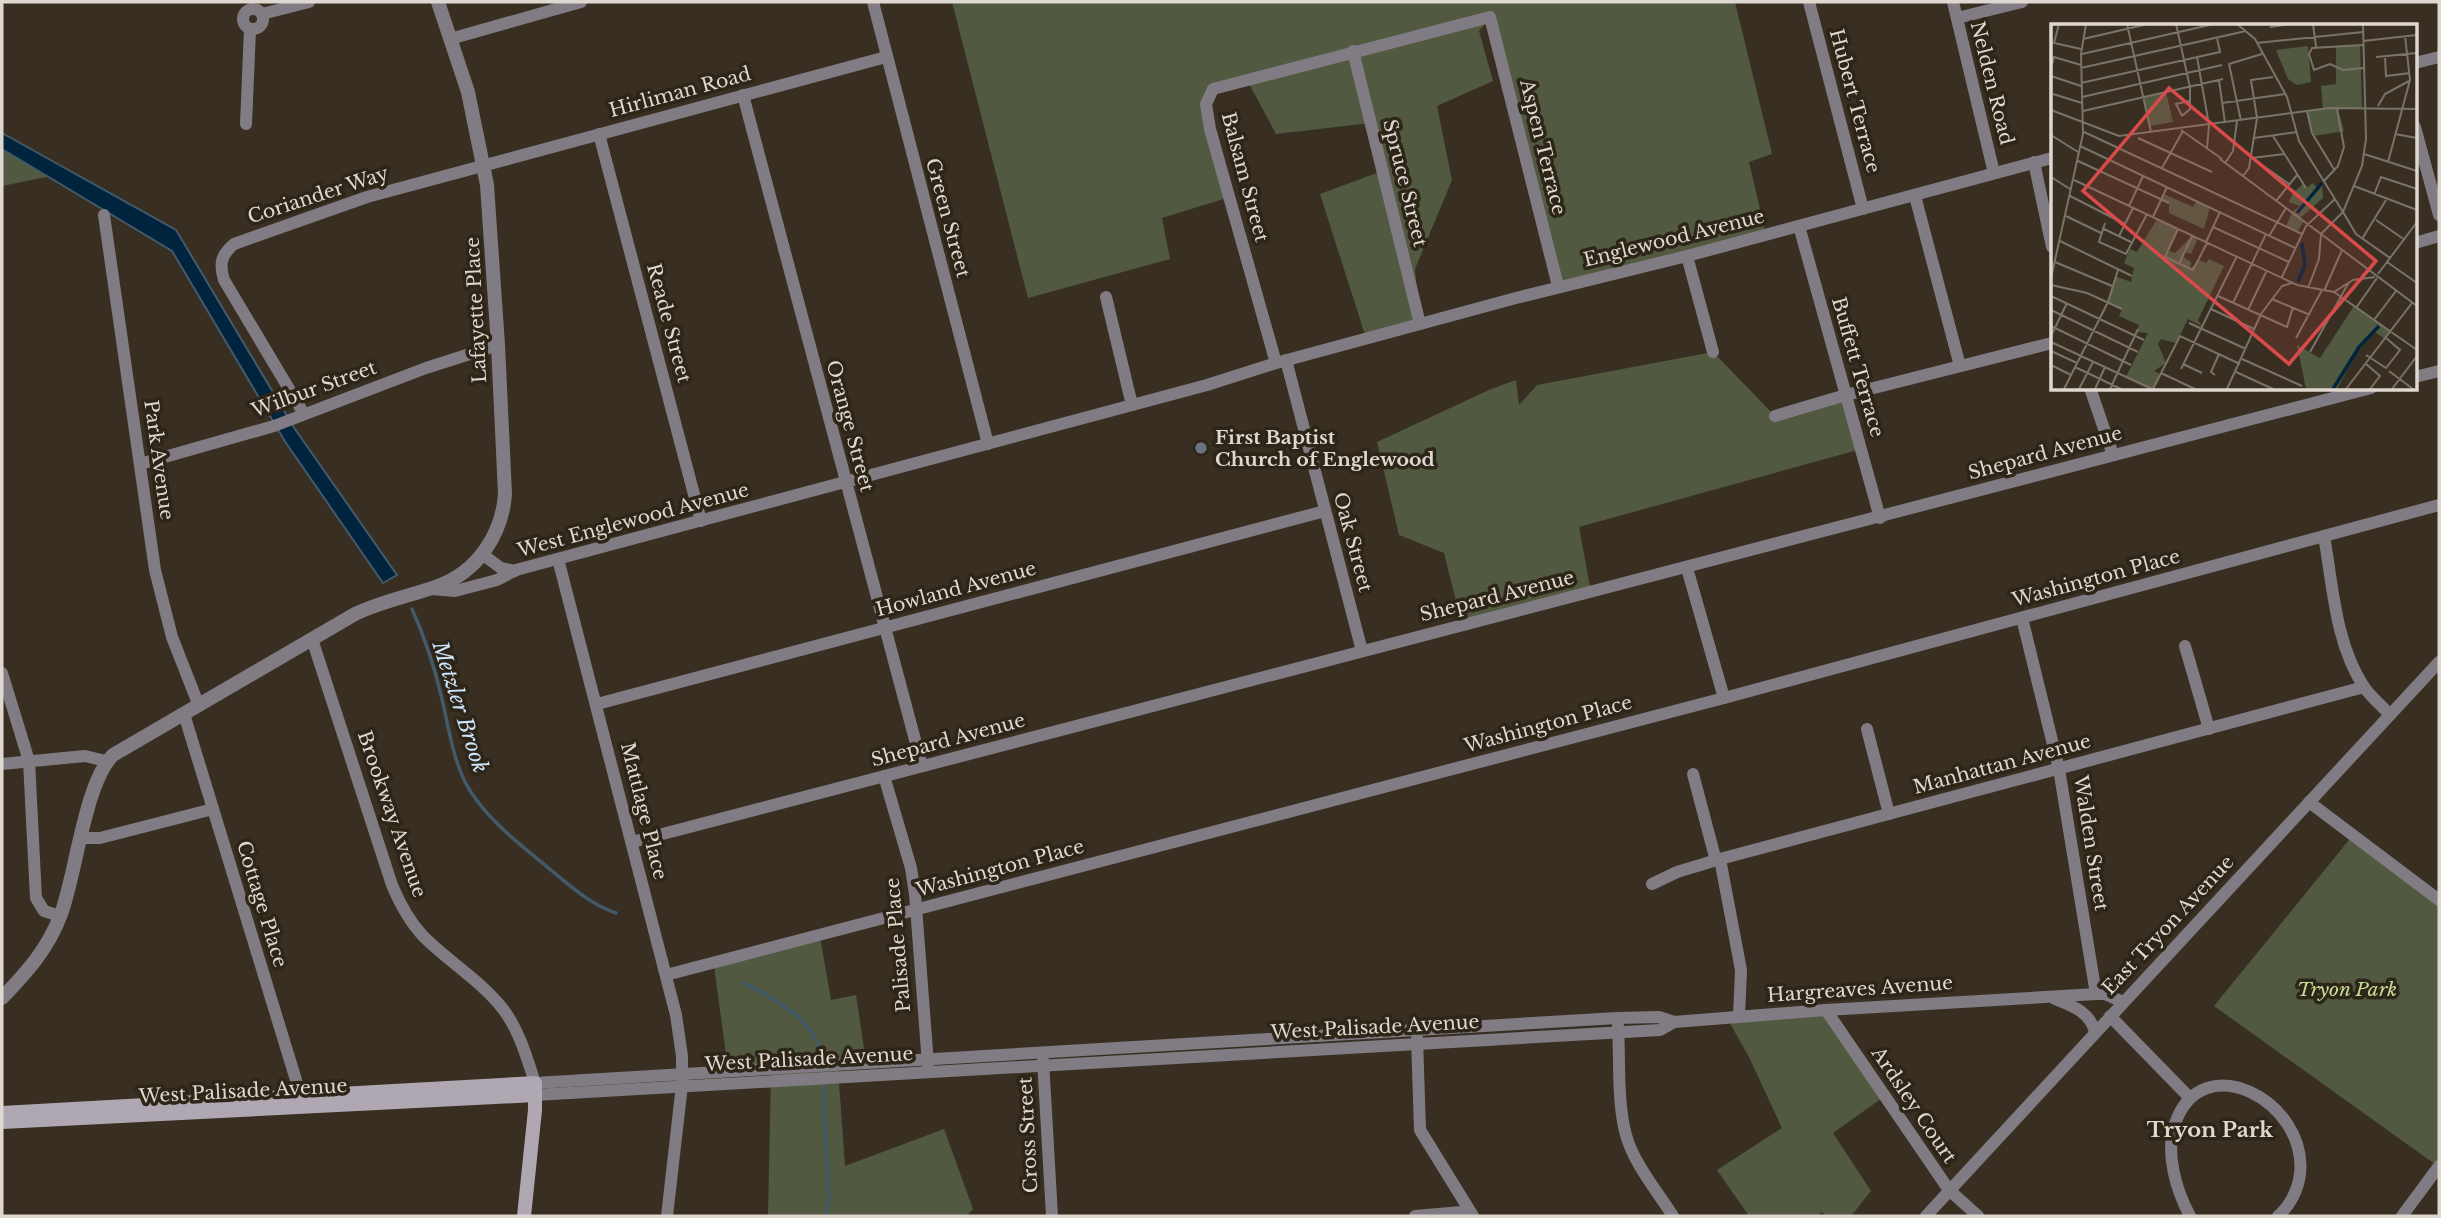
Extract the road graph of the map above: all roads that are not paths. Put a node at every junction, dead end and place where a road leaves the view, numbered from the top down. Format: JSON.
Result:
{"nodes":[{"id":1,"x":309,"y":2,"type":"edge"},
{"id":2,"x":438,"y":2,"type":"edge"},
{"id":3,"x":581,"y":2,"type":"edge"},
{"id":4,"x":873,"y":2,"type":"edge"},
{"id":5,"x":1809,"y":2,"type":"edge"},
{"id":6,"x":1953,"y":2,"type":"edge"},
{"id":7,"x":2022,"y":2,"type":"edge"},
{"id":8,"x":1957,"y":18,"type":"junction"},
{"id":9,"x":450,"y":39,"type":"junction"},
{"id":10,"x":1353,"y":52,"type":"junction"},
{"id":11,"x":886,"y":57,"type":"junction"},
{"id":12,"x":2439,"y":57,"type":"edge"},
{"id":13,"x":2416,"y":63,"type":"edge"},
{"id":14,"x":743,"y":95,"type":"junction"},
{"id":15,"x":246,"y":124,"type":"dead end"},
{"id":16,"x":2416,"y":131,"type":"edge"},
{"id":17,"x":599,"y":134,"type":"junction"},
{"id":18,"x":2051,"y":158,"type":"edge"},
{"id":19,"x":2034,"y":162,"type":"junction"},
{"id":20,"x":483,"y":164,"type":"junction"},
{"id":21,"x":1994,"y":173,"type":"junction"},
{"id":22,"x":1915,"y":196,"type":"junction"},
{"id":23,"x":1863,"y":209,"type":"junction"},
{"id":24,"x":104,"y":215,"type":"dead end"},
{"id":25,"x":2439,"y":215,"type":"edge"},
{"id":26,"x":1798,"y":226,"type":"junction"},
{"id":27,"x":2439,"y":236,"type":"edge"},
{"id":28,"x":2051,"y":238,"type":"edge"},
{"id":29,"x":2416,"y":243,"type":"edge"},
{"id":30,"x":1687,"y":256,"type":"junction"},
{"id":31,"x":1253,"y":275,"type":"joint"},
{"id":32,"x":1558,"y":286,"type":"junction"},
{"id":33,"x":1106,"y":297,"type":"dead end"},
{"id":34,"x":1420,"y":324,"type":"junction"},
{"id":35,"x":2051,"y":343,"type":"edge"},
{"id":36,"x":498,"y":345,"type":"junction"},
{"id":37,"x":1713,"y":352,"type":"dead end"},
{"id":38,"x":1304,"y":355,"type":"joint"},
{"id":39,"x":1281,"y":362,"type":"junction"},
{"id":40,"x":1960,"y":366,"type":"junction"},
{"id":41,"x":2439,"y":371,"type":"edge"},
{"id":42,"x":2416,"y":377,"type":"edge"},
{"id":43,"x":2091,"y":390,"type":"edge"},
{"id":44,"x":2363,"y":390,"type":"edge"},
{"id":45,"x":1846,"y":395,"type":"junction"},
{"id":46,"x":1132,"y":405,"type":"junction"},
{"id":47,"x":302,"y":415,"type":"junction"},
{"id":48,"x":1775,"y":416,"type":"dead end"},
{"id":49,"x":988,"y":444,"type":"junction"},
{"id":50,"x":2113,"y":455,"type":"junction"},
{"id":51,"x":140,"y":464,"type":"junction"},
{"id":52,"x":845,"y":483,"type":"junction"},
{"id":53,"x":2439,"y":505,"type":"edge"},
{"id":54,"x":1325,"y":511,"type":"junction"},
{"id":55,"x":1880,"y":518,"type":"junction"},
{"id":56,"x":701,"y":521,"type":"junction"},
{"id":57,"x":2324,"y":536,"type":"junction"},
{"id":58,"x":482,"y":554,"type":"junction"},
{"id":59,"x":558,"y":559,"type":"junction"},
{"id":60,"x":1687,"y":568,"type":"junction"},
{"id":61,"x":516,"y":570,"type":"junction"},
{"id":62,"x":429,"y":589,"type":"junction"},
{"id":63,"x":2022,"y":618,"type":"junction"},
{"id":64,"x":884,"y":628,"type":"junction"},
{"id":65,"x":312,"y":639,"type":"junction"},
{"id":66,"x":2185,"y":646,"type":"dead end"},
{"id":67,"x":1362,"y":651,"type":"junction"},
{"id":68,"x":2439,"y":662,"type":"edge"},
{"id":69,"x":2,"y":673,"type":"edge"},
{"id":70,"x":2364,"y":687,"type":"junction"},
{"id":71,"x":1724,"y":698,"type":"junction"},
{"id":72,"x":597,"y":704,"type":"junction"},
{"id":73,"x":199,"y":706,"type":"junction"},
{"id":74,"x":184,"y":714,"type":"junction"},
{"id":75,"x":2390,"y":715,"type":"junction"},
{"id":76,"x":1867,"y":729,"type":"dead end"},
{"id":77,"x":2208,"y":729,"type":"junction"},
{"id":78,"x":29,"y":761,"type":"junction"},
{"id":79,"x":106,"y":761,"type":"junction"},
{"id":80,"x":2,"y":764,"type":"edge"},
{"id":81,"x":922,"y":766,"type":"junction"},
{"id":82,"x":2059,"y":769,"type":"junction"},
{"id":83,"x":1693,"y":774,"type":"dead end"},
{"id":84,"x":884,"y":776,"type":"junction"},
{"id":85,"x":2309,"y":802,"type":"junction"},
{"id":86,"x":213,"y":809,"type":"junction"},
{"id":87,"x":1889,"y":814,"type":"junction"},
{"id":88,"x":82,"y":838,"type":"junction"},
{"id":89,"x":632,"y":842,"type":"junction"},
{"id":90,"x":1718,"y":860,"type":"junction"},
{"id":91,"x":1651,"y":884,"type":"dead end"},
{"id":92,"x":2439,"y":900,"type":"edge"},
{"id":93,"x":917,"y":909,"type":"junction"},
{"id":94,"x":60,"y":916,"type":"junction"},
{"id":95,"x":666,"y":975,"type":"junction"},
{"id":96,"x":2096,"y":994,"type":"junction"},
{"id":97,"x":2049,"y":996,"type":"junction"},
{"id":98,"x":2,"y":998,"type":"edge"},
{"id":99,"x":2123,"y":1002,"type":"junction"},
{"id":100,"x":1826,"y":1010,"type":"junction"},
{"id":101,"x":2110,"y":1016,"type":"junction"},
{"id":102,"x":1739,"y":1017,"type":"junction"},
{"id":103,"x":1617,"y":1018,"type":"junction"},
{"id":104,"x":1674,"y":1022,"type":"junction"},
{"id":105,"x":1618,"y":1032,"type":"junction"},
{"id":106,"x":2095,"y":1032,"type":"junction"},
{"id":107,"x":1417,"y":1037,"type":"junction"},
{"id":108,"x":1043,"y":1059,"type":"junction"},
{"id":109,"x":928,"y":1065,"type":"junction"},
{"id":110,"x":682,"y":1079,"type":"junction"},
{"id":111,"x":535,"y":1089,"type":"junction"},
{"id":112,"x":2189,"y":1097,"type":"junction"},
{"id":113,"x":300,"y":1101,"type":"junction"},
{"id":114,"x":102,"y":1112,"type":"junction"},
{"id":115,"x":2,"y":1113,"type":"edge"},
{"id":116,"x":2,"y":1122,"type":"edge"},
{"id":117,"x":2439,"y":1166,"type":"edge"},
{"id":118,"x":1949,"y":1191,"type":"junction"},
{"id":119,"x":1465,"y":1213,"type":"edge"},
{"id":120,"x":524,"y":1216,"type":"edge"},
{"id":121,"x":667,"y":1216,"type":"edge"},
{"id":122,"x":1052,"y":1216,"type":"edge"},
{"id":123,"x":1415,"y":1216,"type":"edge"},
{"id":124,"x":1673,"y":1216,"type":"edge"},
{"id":125,"x":1926,"y":1216,"type":"edge"},
{"id":126,"x":1978,"y":1216,"type":"edge"},
{"id":127,"x":2190,"y":1216,"type":"edge"},
{"id":128,"x":2278,"y":1216,"type":"edge"},
{"id":129,"x":2402,"y":1216,"type":"edge"}],
"edges":[{"from":1,"to":15,"type":"street"},
{"from":2,"to":9,"type":"street","name":"Lafayette Place"},
{"from":3,"to":9,"type":"street"},
{"from":4,"to":11,"type":"street","name":"Green Street"},
{"from":5,"to":23,"type":"street","name":"Hubert Terrace"},
{"from":6,"to":8,"type":"street","name":"Nelden Road"},
{"from":7,"to":8,"type":"street"},
{"from":8,"to":21,"type":"street","name":"Nelden Road"},
{"from":9,"to":20,"type":"street","name":"Lafayette Place"},
{"from":10,"to":31,"type":"street","name":"Balsam Street"},
{"from":10,"to":32,"type":"street","name":"Aspen Terrace"},
{"from":10,"to":34,"type":"street","name":"Spruce Street"},
{"from":11,"to":14,"type":"street","name":"Hirliman Road"},
{"from":11,"to":49,"type":"street","name":"Green Street"},
{"from":12,"to":13,"type":"street"},
{"from":14,"to":17,"type":"street","name":"Hirliman Road"},
{"from":14,"to":52,"type":"street","name":"Orange Street"},
{"from":16,"to":25,"type":"street"},
{"from":17,"to":20,"type":"street","name":"Hirliman Road"},
{"from":17,"to":56,"type":"street","name":"Reade Street"},
{"from":18,"to":19,"type":"street","name":"Englewood Avenue"},
{"from":19,"to":21,"type":"street","name":"Englewood Avenue"},
{"from":19,"to":28,"type":"street"},
{"from":20,"to":36,"type":"street","name":"Lafayette Place"},
{"from":20,"to":47,"type":"street","name":"Coriander Way"},
{"from":21,"to":22,"type":"street","name":"Englewood Avenue"},
{"from":22,"to":23,"type":"street","name":"Englewood Avenue"},
{"from":22,"to":40,"type":"street"},
{"from":23,"to":26,"type":"street","name":"Englewood Avenue"},
{"from":24,"to":51,"type":"street","name":"Park Avenue"},
{"from":26,"to":30,"type":"street","name":"Englewood Avenue"},
{"from":26,"to":45,"type":"street","name":"Buffett Terrace"},
{"from":27,"to":29,"type":"street"},
{"from":30,"to":32,"type":"street","name":"Englewood Avenue"},
{"from":30,"to":37,"type":"street"},
{"from":31,"to":39,"type":"street","name":"Oak Street"},
{"from":32,"to":34,"type":"street","name":"Englewood Avenue"},
{"from":33,"to":46,"type":"street"},
{"from":34,"to":38,"type":"street","name":"Englewood Avenue"},
{"from":35,"to":40,"type":"street"},
{"from":36,"to":47,"type":"street","name":"Wilbur Street"},
{"from":36,"to":58,"type":"street","name":"Lafayette Place"},
{"from":38,"to":39,"type":"street","name":"West Englewood Avenue"},
{"from":39,"to":46,"type":"street","name":"West Englewood Avenue"},
{"from":39,"to":54,"type":"street","name":"Oak Street"},
{"from":40,"to":45,"type":"street"},
{"from":41,"to":42,"type":"street"},
{"from":43,"to":50,"type":"street"},
{"from":44,"to":50,"type":"street","name":"Shepard Avenue"},
{"from":45,"to":48,"type":"street"},
{"from":45,"to":55,"type":"street","name":"Buffett Terrace"},
{"from":46,"to":49,"type":"street","name":"West Englewood Avenue"},
{"from":47,"to":51,"type":"street","name":"Wilbur Street"},
{"from":49,"to":52,"type":"street","name":"West Englewood Avenue"},
{"from":50,"to":55,"type":"street","name":"Shepard Avenue"},
{"from":51,"to":73,"type":"street","name":"Park Avenue"},
{"from":52,"to":56,"type":"street","name":"West Englewood Avenue"},
{"from":52,"to":64,"type":"street","name":"Orange Street"},
{"from":53,"to":57,"type":"street","name":"Washington Place"},
{"from":54,"to":64,"type":"street","name":"Howland Avenue"},
{"from":54,"to":67,"type":"street","name":"Oak Street"},
{"from":55,"to":60,"type":"street","name":"Shepard Avenue"},
{"from":56,"to":59,"type":"street","name":"West Englewood Avenue"},
{"from":57,"to":63,"type":"street","name":"Washington Place"},
{"from":57,"to":70,"type":"street"},
{"from":58,"to":61,"type":"street"},
{"from":58,"to":62,"type":"street","name":"Lafayette Place"},
{"from":59,"to":61,"type":"street","name":"West Englewood Avenue"},
{"from":59,"to":72,"type":"street","name":"Mattlage Place"},
{"from":60,"to":67,"type":"street","name":"Shepard Avenue"},
{"from":60,"to":71,"type":"street"},
{"from":61,"to":62,"type":"street","name":"West Englewood Avenue"},
{"from":62,"to":65,"type":"street","name":"West Englewood Avenue"},
{"from":63,"to":71,"type":"street","name":"Washington Place"},
{"from":63,"to":82,"type":"street","name":"Walden Street"},
{"from":64,"to":72,"type":"street","name":"Howland Avenue"},
{"from":64,"to":81,"type":"street","name":"Orange Street"},
{"from":65,"to":73,"type":"street","name":"West Englewood Avenue"},
{"from":65,"to":111,"type":"street","name":"Brookway Avenue"},
{"from":66,"to":77,"type":"street"},
{"from":67,"to":81,"type":"street","name":"Shepard Avenue"},
{"from":68,"to":75,"type":"street","name":"East Tryon Avenue"},
{"from":69,"to":78,"type":"street"},
{"from":70,"to":75,"type":"street"},
{"from":70,"to":77,"type":"street","name":"Manhattan Avenue"},
{"from":71,"to":93,"type":"street","name":"Washington Place"},
{"from":72,"to":89,"type":"street","name":"Mattlage Place"},
{"from":73,"to":74,"type":"street","name":"West Englewood Avenue"},
{"from":74,"to":79,"type":"street","name":"West Englewood Avenue"},
{"from":74,"to":86,"type":"street","name":"Cottage Place"},
{"from":75,"to":85,"type":"street","name":"East Tryon Avenue"},
{"from":76,"to":87,"type":"street"},
{"from":77,"to":82,"type":"street","name":"Manhattan Avenue"},
{"from":78,"to":79,"type":"street"},
{"from":78,"to":80,"type":"street"},
{"from":78,"to":94,"type":"street"},
{"from":79,"to":88,"type":"street"},
{"from":81,"to":84,"type":"street","name":"Shepard Avenue"},
{"from":82,"to":87,"type":"street","name":"Manhattan Avenue"},
{"from":82,"to":96,"type":"street","name":"Walden Street"},
{"from":83,"to":90,"type":"street"},
{"from":84,"to":89,"type":"street","name":"Shepard Avenue"},
{"from":84,"to":93,"type":"street","name":"Palisade Place"},
{"from":85,"to":92,"type":"street"},
{"from":85,"to":99,"type":"street","name":"East Tryon Avenue"},
{"from":86,"to":88,"type":"street"},
{"from":86,"to":113,"type":"street","name":"Cottage Place"},
{"from":87,"to":90,"type":"street","name":"Manhattan Avenue"},
{"from":88,"to":94,"type":"street"},
{"from":89,"to":95,"type":"street","name":"Mattlage Place"},
{"from":90,"to":91,"type":"street","name":"Manhattan Avenue"},
{"from":90,"to":102,"type":"street"},
{"from":93,"to":95,"type":"street","name":"Washington Place"},
{"from":93,"to":109,"type":"street","name":"Palisade Place"},
{"from":94,"to":98,"type":"street"},
{"from":95,"to":110,"type":"street","name":"Mattlage Place"},
{"from":96,"to":97,"type":"street","name":"Hargreaves Avenue"},
{"from":96,"to":99,"type":"street","name":"Hargreaves Avenue"},
{"from":97,"to":100,"type":"street","name":"Hargreaves Avenue"},
{"from":97,"to":106,"type":"street","name":"Hargreaves Avenue"},
{"from":99,"to":101,"type":"street","name":"East Tryon Avenue"},
{"from":100,"to":102,"type":"street","name":"Hargreaves Avenue"},
{"from":100,"to":118,"type":"street","name":"Ardsley Court"},
{"from":101,"to":106,"type":"street","name":"East Tryon Avenue"},
{"from":101,"to":112,"type":"street"},
{"from":102,"to":104,"type":"street","name":"Hargreaves Avenue"},
{"from":103,"to":104,"type":"street","name":"Hargreaves Avenue"},
{"from":103,"to":105,"type":"street"},
{"from":103,"to":107,"type":"street","name":"West Palisade Avenue"},
{"from":104,"to":105,"type":"street","name":"Hargreaves Avenue"},
{"from":105,"to":107,"type":"street","name":"West Palisade Avenue"},
{"from":105,"to":124,"type":"street"},
{"from":106,"to":118,"type":"street","name":"East Tryon Avenue"},
{"from":107,"to":108,"type":"street","name":"West Palisade Avenue"},
{"from":107,"to":119,"type":"street"},
{"from":108,"to":109,"type":"street","name":"West Palisade Avenue"},
{"from":108,"to":122,"type":"street","name":"Cross Street"},
{"from":109,"to":110,"type":"street","name":"West Palisade Avenue"},
{"from":110,"to":111,"type":"street","name":"West Palisade Avenue"},
{"from":110,"to":121,"type":"street","name":"Mattlage Place"},
{"from":111,"to":113,"type":"main road","name":"West Palisade Avenue"},
{"from":111,"to":120,"type":"main road"},
{"from":112,"to":127,"type":"street"},
{"from":112,"to":128,"type":"street"},
{"from":113,"to":114,"type":"main road","name":"West Palisade Avenue"},
{"from":114,"to":115,"type":"main road","name":"West Palisade Avenue"},
{"from":114,"to":116,"type":"main road","name":"West Palisade Avenue"},
{"from":117,"to":129,"type":"street"},
{"from":118,"to":125,"type":"street","name":"East Tryon Avenue"},
{"from":118,"to":126,"type":"street","name":"Ardsley Court"},
{"from":119,"to":123,"type":"street"}]}
